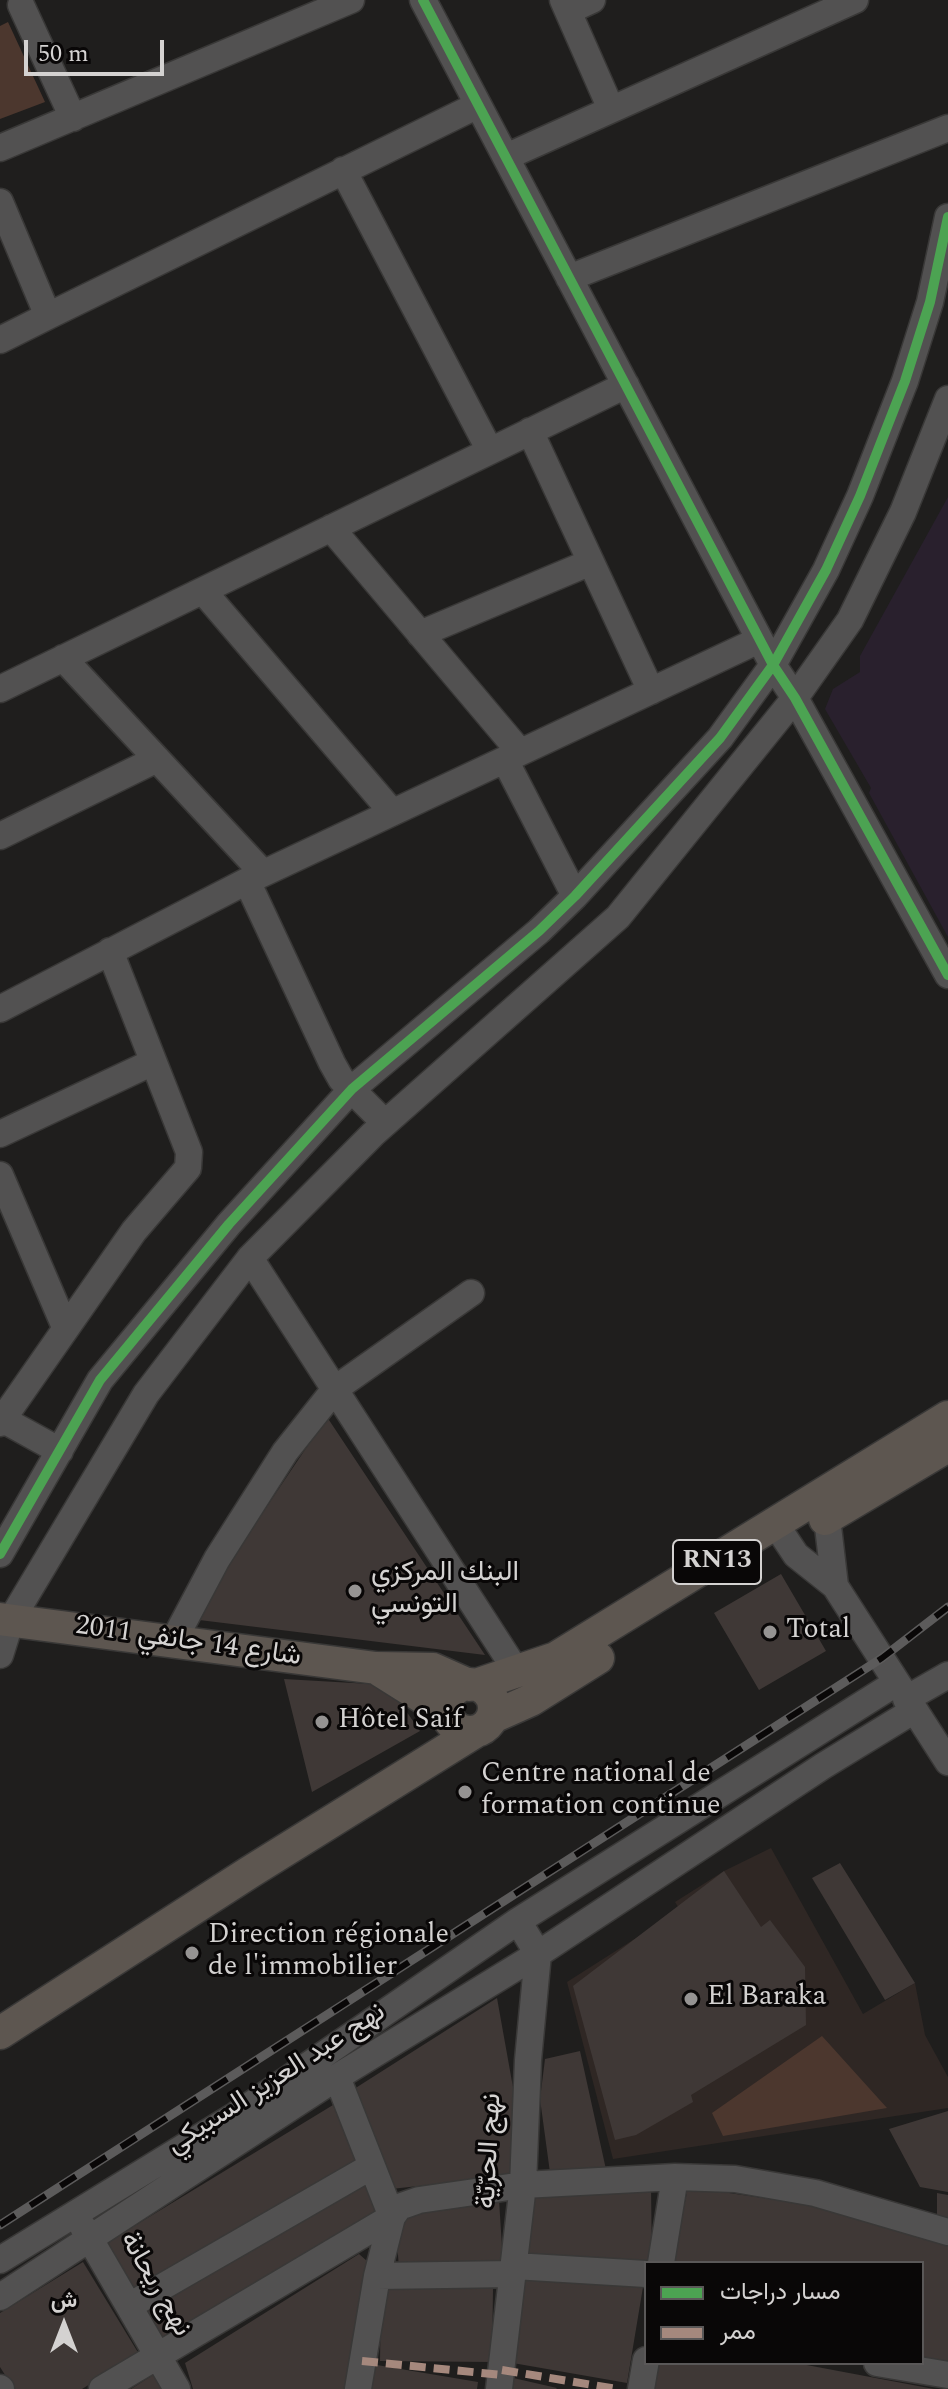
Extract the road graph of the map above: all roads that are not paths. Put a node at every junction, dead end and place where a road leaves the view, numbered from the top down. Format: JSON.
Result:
{"nodes":[{"id":1,"x":351,"y":0,"type":"edge"},
{"id":2,"x":423,"y":0,"type":"edge"},
{"id":3,"x":852,"y":1,"type":"edge"},
{"id":4,"x":574,"y":4,"type":"edge"},
{"id":5,"x":17,"y":7,"type":"edge"},
{"id":6,"x":478,"y":105,"type":"junction"},
{"id":7,"x":611,"y":109,"type":"junction"},
{"id":8,"x":73,"y":118,"type":"junction"},
{"id":9,"x":948,"y":128,"type":"edge"},
{"id":10,"x":0,"y":148,"type":"edge"},
{"id":11,"x":506,"y":157,"type":"junction"},
{"id":12,"x":343,"y":170,"type":"junction"},
{"id":13,"x":0,"y":202,"type":"edge"},
{"id":14,"x":948,"y":217,"type":"edge"},
{"id":15,"x":569,"y":278,"type":"junction"},
{"id":16,"x":48,"y":316,"type":"junction"},
{"id":17,"x":0,"y":340,"type":"edge"},
{"id":18,"x":626,"y":385,"type":"junction"},
{"id":19,"x":948,"y":399,"type":"edge"},
{"id":20,"x":530,"y":431,"type":"junction"},
{"id":21,"x":490,"y":451,"type":"junction"},
{"id":22,"x":331,"y":528,"type":"junction"},
{"id":23,"x":591,"y":562,"type":"junction"},
{"id":24,"x":203,"y":591,"type":"junction"},
{"id":25,"x":420,"y":634,"type":"junction"},
{"id":26,"x":759,"y":640,"type":"junction"},
{"id":27,"x":63,"y":658,"type":"junction"},
{"id":28,"x":773,"y":665,"type":"junction"},
{"id":29,"x":0,"y":689,"type":"edge"},
{"id":30,"x":651,"y":691,"type":"junction"},
{"id":31,"x":795,"y":698,"type":"junction"},
{"id":32,"x":512,"y":756,"type":"junction"},
{"id":33,"x":157,"y":759,"type":"junction"},
{"id":34,"x":392,"y":812,"type":"junction"},
{"id":35,"x":0,"y":836,"type":"edge"},
{"id":36,"x":255,"y":877,"type":"junction"},
{"id":37,"x":575,"y":896,"type":"junction"},
{"id":38,"x":110,"y":951,"type":"junction"},
{"id":39,"x":948,"y":975,"type":"edge"},
{"id":40,"x":0,"y":1009,"type":"edge"},
{"id":41,"x":151,"y":1063,"type":"junction"},
{"id":42,"x":352,"y":1089,"type":"junction"},
{"id":43,"x":385,"y":1123,"type":"junction"},
{"id":44,"x":0,"y":1134,"type":"edge"},
{"id":45,"x":0,"y":1175,"type":"edge"},
{"id":46,"x":250,"y":1258,"type":"junction"},
{"id":47,"x":471,"y":1293,"type":"dead end"},
{"id":48,"x":65,"y":1327,"type":"junction"},
{"id":49,"x":335,"y":1389,"type":"junction"},
{"id":50,"x":948,"y":1417,"type":"edge"},
{"id":51,"x":1,"y":1420,"type":"edge"},
{"id":52,"x":948,"y":1446,"type":"edge"},
{"id":53,"x":60,"y":1451,"type":"junction"},
{"id":54,"x":822,"y":1508,"type":"junction"},
{"id":55,"x":781,"y":1534,"type":"junction"},
{"id":56,"x":0,"y":1554,"type":"edge"},
{"id":57,"x":835,"y":1586,"type":"junction"},
{"id":58,"x":6,"y":1619,"type":"edge"},
{"id":59,"x":174,"y":1640,"type":"junction"},
{"id":60,"x":0,"y":1655,"type":"edge"},
{"id":61,"x":376,"y":1668,"type":"junction"},
{"id":62,"x":517,"y":1672,"type":"junction"},
{"id":63,"x":948,"y":1675,"type":"edge"},
{"id":64,"x":472,"y":1685,"type":"junction"},
{"id":65,"x":905,"y":1698,"type":"junction"},
{"id":66,"x":465,"y":1720,"type":"junction"},
{"id":67,"x":948,"y":1762,"type":"edge"},
{"id":68,"x":518,"y":1921,"type":"junction"},
{"id":69,"x":538,"y":1954,"type":"junction"},
{"id":70,"x":0,"y":2033,"type":"edge"},
{"id":71,"x":337,"y":2077,"type":"junction"},
{"id":72,"x":372,"y":2166,"type":"junction"},
{"id":73,"x":675,"y":2177,"type":"junction"},
{"id":74,"x":523,"y":2185,"type":"junction"},
{"id":75,"x":75,"y":2213,"type":"junction"},
{"id":76,"x":392,"y":2217,"type":"junction"},
{"id":77,"x":948,"y":2232,"type":"edge"},
{"id":78,"x":91,"y":2241,"type":"junction"},
{"id":79,"x":0,"y":2260,"type":"edge"},
{"id":80,"x":661,"y":2261,"type":"edge"},
{"id":81,"x":514,"y":2270,"type":"junction"},
{"id":82,"x":644,"y":2274,"type":"edge"},
{"id":83,"x":377,"y":2276,"type":"junction"},
{"id":84,"x":0,"y":2297,"type":"edge"},
{"id":85,"x":129,"y":2306,"type":"junction"},
{"id":86,"x":158,"y":2356,"type":"junction"},
{"id":87,"x":645,"y":2365,"type":"edge"},
{"id":88,"x":889,"y":2365,"type":"edge"},
{"id":89,"x":948,"y":2375,"type":"edge"},
{"id":90,"x":102,"y":2389,"type":"edge"},
{"id":91,"x":177,"y":2389,"type":"edge"},
{"id":92,"x":358,"y":2389,"type":"edge"},
{"id":93,"x":499,"y":2389,"type":"edge"},
{"id":94,"x":641,"y":2389,"type":"edge"}],
"edges":[{"from":1,"to":8,"type":"street"},
{"from":2,"to":6,"type":"street"},
{"from":3,"to":7,"type":"street"},
{"from":4,"to":7,"type":"street"},
{"from":5,"to":8,"type":"street"},
{"from":6,"to":11,"type":"street"},
{"from":6,"to":12,"type":"street"},
{"from":7,"to":11,"type":"street"},
{"from":8,"to":10,"type":"street"},
{"from":9,"to":15,"type":"street"},
{"from":11,"to":15,"type":"street"},
{"from":12,"to":16,"type":"street"},
{"from":12,"to":21,"type":"street"},
{"from":13,"to":16,"type":"street"},
{"from":14,"to":28,"type":"street"},
{"from":15,"to":18,"type":"street"},
{"from":16,"to":17,"type":"street"},
{"from":18,"to":20,"type":"street"},
{"from":18,"to":26,"type":"street"},
{"from":19,"to":31,"type":"street"},
{"from":20,"to":21,"type":"street"},
{"from":20,"to":23,"type":"street"},
{"from":21,"to":22,"type":"street"},
{"from":22,"to":24,"type":"street"},
{"from":22,"to":25,"type":"street"},
{"from":23,"to":25,"type":"street"},
{"from":23,"to":30,"type":"street"},
{"from":24,"to":27,"type":"street"},
{"from":24,"to":34,"type":"street"},
{"from":25,"to":32,"type":"street"},
{"from":26,"to":28,"type":"street"},
{"from":26,"to":30,"type":"street"},
{"from":27,"to":29,"type":"street"},
{"from":27,"to":33,"type":"street"},
{"from":28,"to":31,"type":"street"},
{"from":28,"to":37,"type":"street"},
{"from":30,"to":32,"type":"street"},
{"from":31,"to":39,"type":"street"},
{"from":31,"to":43,"type":"street"},
{"from":32,"to":34,"type":"street"},
{"from":32,"to":37,"type":"street"},
{"from":33,"to":35,"type":"street"},
{"from":33,"to":36,"type":"street"},
{"from":34,"to":36,"type":"street"},
{"from":36,"to":38,"type":"street"},
{"from":36,"to":42,"type":"street"},
{"from":37,"to":42,"type":"street"},
{"from":38,"to":40,"type":"street"},
{"from":38,"to":41,"type":"street"},
{"from":41,"to":44,"type":"street"},
{"from":41,"to":48,"type":"street"},
{"from":42,"to":43,"type":"street"},
{"from":42,"to":53,"type":"street"},
{"from":43,"to":46,"type":"street"},
{"from":45,"to":48,"type":"street"},
{"from":46,"to":49,"type":"street"},
{"from":46,"to":58,"type":"street"},
{"from":47,"to":49,"type":"street"},
{"from":48,"to":51,"type":"street"},
{"from":49,"to":59,"type":"street"},
{"from":49,"to":62,"type":"street"},
{"from":50,"to":54,"type":"main road","number":"RN13"},
{"from":51,"to":53,"type":"street"},
{"from":52,"to":54,"type":"main road","number":"RN13"},
{"from":53,"to":56,"type":"street"},
{"from":54,"to":55,"type":"main road","number":"RN13"},
{"from":54,"to":57,"type":"street"},
{"from":55,"to":57,"type":"street"},
{"from":55,"to":62,"type":"main road","number":"RN13"},
{"from":55,"to":66,"type":"main road","number":"RN13"},
{"from":57,"to":65,"type":"street"},
{"from":58,"to":59,"type":"main road","name":"شارع 14 جانفي 2011"},
{"from":58,"to":60,"type":"street"},
{"from":59,"to":61,"type":"main road","name":"شارع 14 جانفي 2011"},
{"from":61,"to":64,"type":"main road","name":"شارع 14 جانفي 2011"},
{"from":61,"to":66,"type":"main road","name":"شارع 14 جانفي 2011"},
{"from":62,"to":64,"type":"main road","number":"RN13"},
{"from":63,"to":65,"type":"street","name":"نهج عبد العزيز السبيكي"},
{"from":64,"to":66,"type":"main road"},
{"from":65,"to":67,"type":"street"},
{"from":65,"to":68,"type":"street","name":"نهج عبد العزيز السبيكي"},
{"from":65,"to":69,"type":"street","name":"نهج عبد العزيز السبيكي"},
{"from":66,"to":70,"type":"main road"},
{"from":68,"to":69,"type":"street"},
{"from":68,"to":75,"type":"street","name":"نهج عبد العزيز السبيكي"},
{"from":69,"to":71,"type":"street","name":"نهج عبد العزيز السبيكي"},
{"from":69,"to":74,"type":"street","name":"نهج الحرّيّة"},
{"from":71,"to":72,"type":"street"},
{"from":71,"to":78,"type":"street","name":"نهج عبد العزيز السبيكي"},
{"from":72,"to":76,"type":"street"},
{"from":72,"to":85,"type":"street"},
{"from":73,"to":74,"type":"street"},
{"from":73,"to":77,"type":"street"},
{"from":73,"to":80,"type":"street"},
{"from":74,"to":76,"type":"street"},
{"from":74,"to":81,"type":"street","name":"نهج الحرّيّة"},
{"from":75,"to":78,"type":"street","name":"نهج ريحانة"},
{"from":75,"to":79,"type":"street","name":"نهج عبد العزيز السبيكي"},
{"from":76,"to":83,"type":"street"},
{"from":76,"to":86,"type":"street"},
{"from":78,"to":84,"type":"street","name":"نهج عبد العزيز السبيكي"},
{"from":78,"to":85,"type":"street","name":"نهج ريحانة"},
{"from":81,"to":82,"type":"street"},
{"from":81,"to":83,"type":"street"},
{"from":81,"to":93,"type":"street","name":"نهج الحرّيّة"},
{"from":83,"to":92,"type":"street"},
{"from":85,"to":86,"type":"street","name":"نهج ريحانة"},
{"from":86,"to":90,"type":"street"},
{"from":86,"to":91,"type":"street","name":"نهج ريحانة"},
{"from":87,"to":94,"type":"street"},
{"from":88,"to":89,"type":"street"}]}
